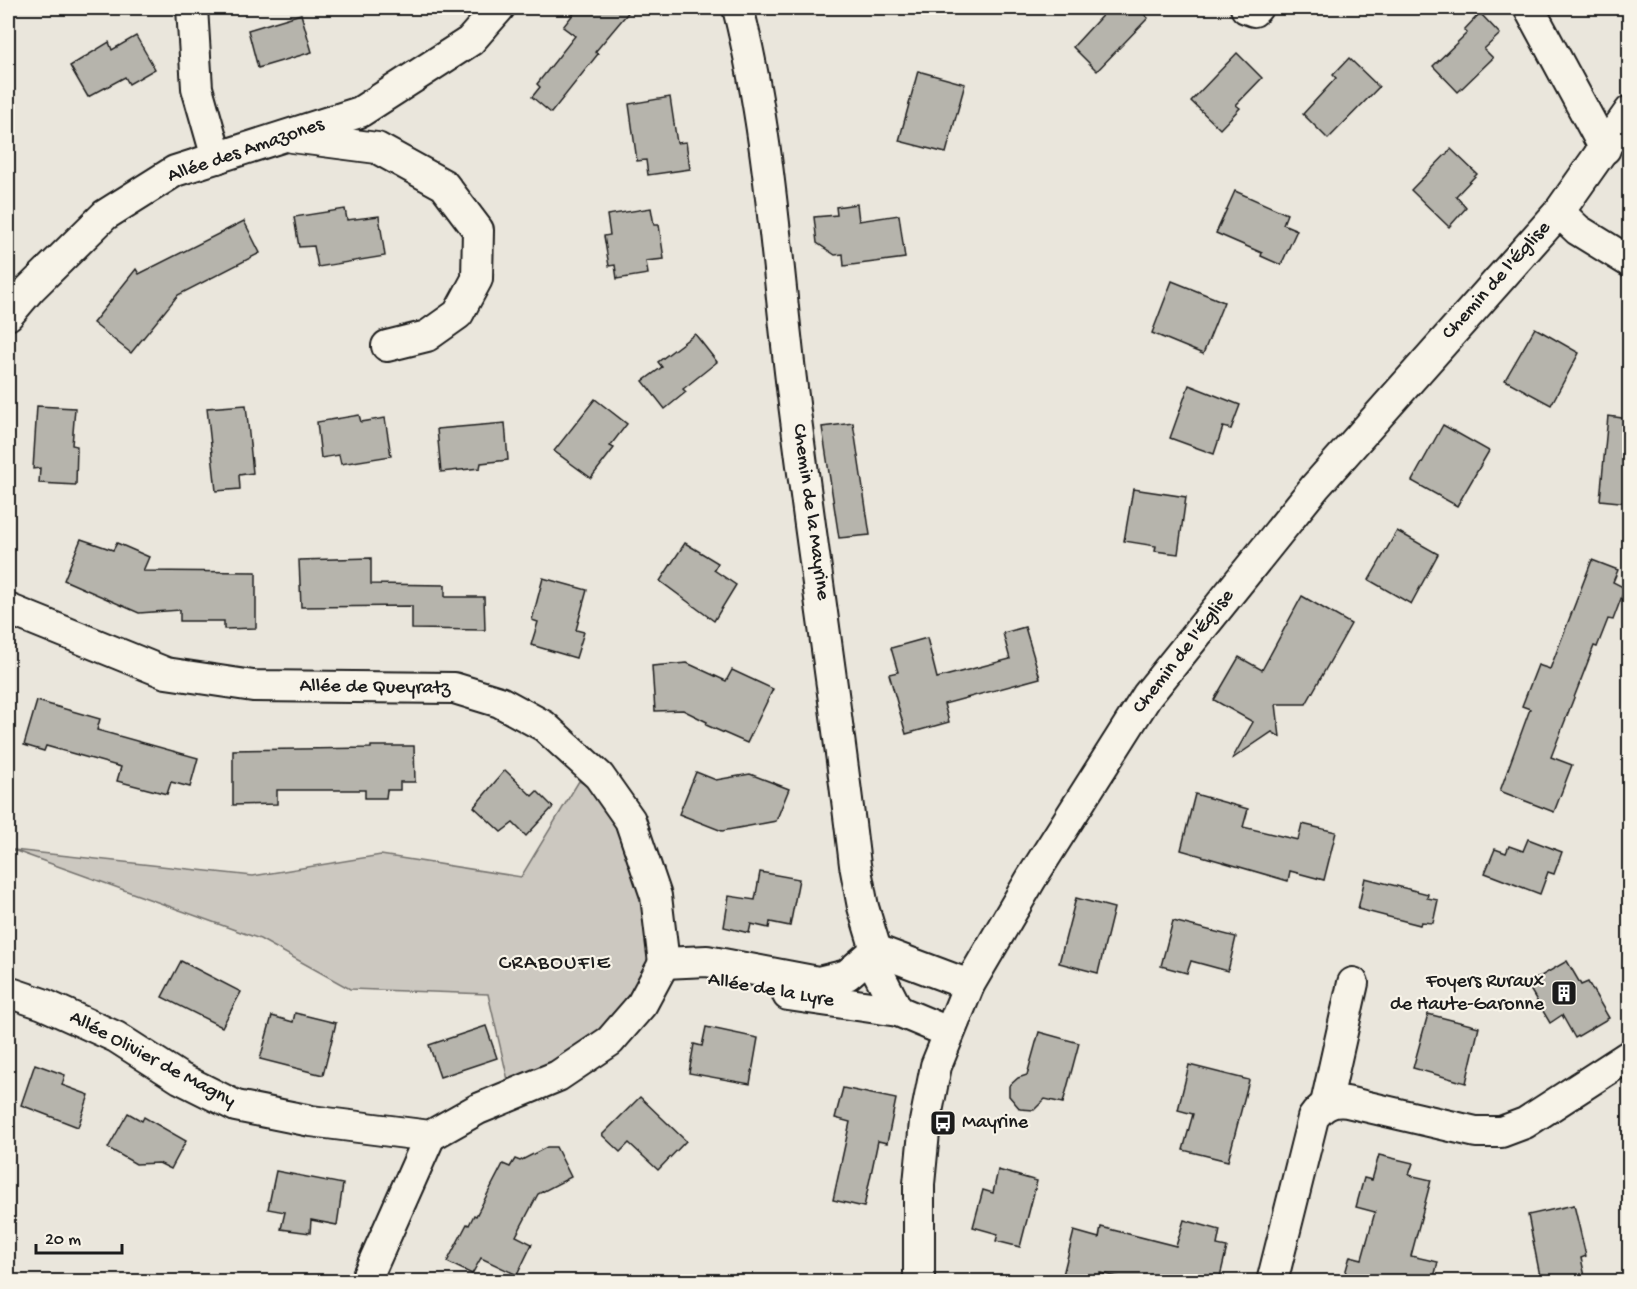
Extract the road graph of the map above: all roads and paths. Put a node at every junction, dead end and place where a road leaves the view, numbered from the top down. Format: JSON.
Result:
{"nodes":[{"id":1,"x":192,"y":8,"type":"edge"},
{"id":2,"x":500,"y":8,"type":"edge"},
{"id":3,"x":738,"y":8,"type":"edge"},
{"id":4,"x":1246,"y":8,"type":"edge"},
{"id":5,"x":1257,"y":8,"type":"edge"},
{"id":6,"x":1529,"y":8,"type":"edge"},
{"id":7,"x":1629,"y":111,"type":"edge"},
{"id":8,"x":285,"y":136,"type":"junction"},
{"id":9,"x":1605,"y":149,"type":"junction"},
{"id":10,"x":217,"y":158,"type":"junction"},
{"id":11,"x":1559,"y":212,"type":"junction"},
{"id":12,"x":1629,"y":262,"type":"edge"},
{"id":13,"x":8,"y":315,"type":"edge"},
{"id":14,"x":387,"y":346,"type":"dead end"},
{"id":15,"x":8,"y":609,"type":"edge"},
{"id":16,"x":876,"y":950,"type":"junction"},
{"id":17,"x":664,"y":963,"type":"junction"},
{"id":18,"x":1353,"y":982,"type":"dead end"},
{"id":19,"x":969,"y":985,"type":"junction"},
{"id":20,"x":8,"y":992,"type":"edge"},
{"id":21,"x":898,"y":1011,"type":"junction"},
{"id":22,"x":948,"y":1032,"type":"junction"},
{"id":23,"x":1629,"y":1055,"type":"edge"},
{"id":24,"x":1326,"y":1104,"type":"junction"},
{"id":25,"x":430,"y":1136,"type":"junction"},
{"id":26,"x":364,"y":1281,"type":"edge"},
{"id":27,"x":919,"y":1281,"type":"edge"},
{"id":28,"x":1272,"y":1281,"type":"edge"}],
"edges":[{"from":1,"to":10,"type":"street"},
{"from":2,"to":8,"type":"street","name":"Allée des Amazones"},
{"from":3,"to":16,"type":"street","name":"Chemin de la Mayrine"},
{"from":4,"to":5,"type":"street"},
{"from":6,"to":9,"type":"street"},
{"from":7,"to":9,"type":"street","name":"Chemin de l'Église"},
{"from":8,"to":10,"type":"street","name":"Allée des Amazones"},
{"from":8,"to":14,"type":"street"},
{"from":9,"to":11,"type":"street","name":"Chemin de l'Église"},
{"from":10,"to":13,"type":"street","name":"Allée des Amazones"},
{"from":11,"to":12,"type":"street"},
{"from":11,"to":19,"type":"street","name":"Chemin de l'Église"},
{"from":15,"to":17,"type":"street","name":"Allée de Queyratz"},
{"from":16,"to":17,"type":"street","name":"Allée de la Lyre"},
{"from":16,"to":19,"type":"street"},
{"from":16,"to":21,"type":"street","name":"Chemin de la Mayrine"},
{"from":17,"to":21,"type":"street","name":"Allée de la Lyre"},
{"from":17,"to":25,"type":"street"},
{"from":18,"to":24,"type":"street"},
{"from":19,"to":22,"type":"street","name":"Chemin de l'Église"},
{"from":20,"to":25,"type":"street","name":"Allée Olivier de Magny"},
{"from":21,"to":22,"type":"street","name":"Allée de la Lyre"},
{"from":22,"to":27,"type":"street","name":"Chemin de l'Église"},
{"from":23,"to":24,"type":"street"},
{"from":24,"to":28,"type":"street"},
{"from":25,"to":26,"type":"street"}]}
